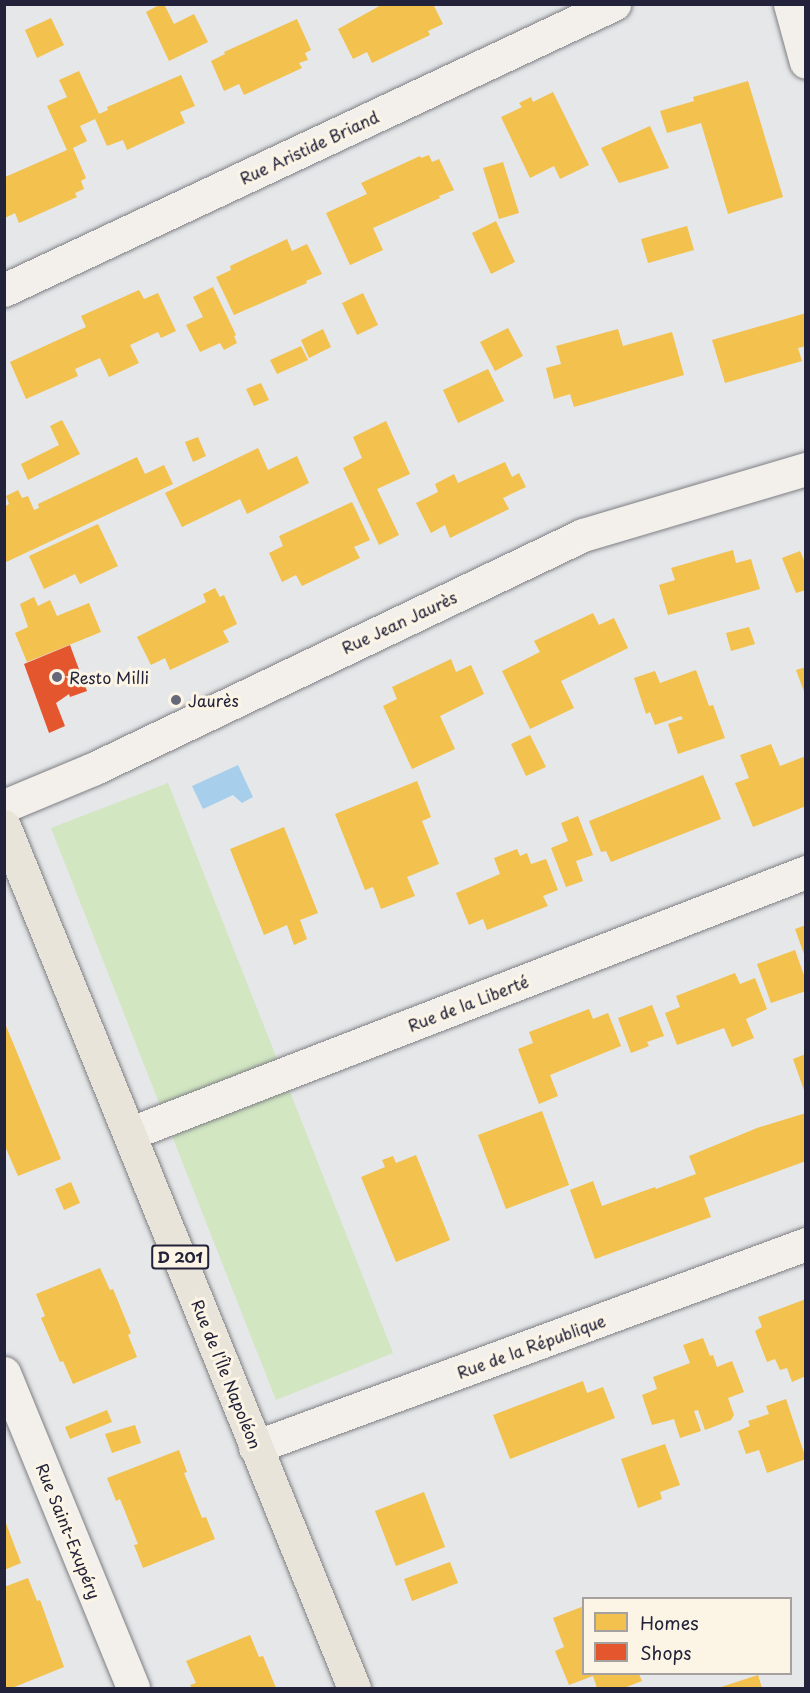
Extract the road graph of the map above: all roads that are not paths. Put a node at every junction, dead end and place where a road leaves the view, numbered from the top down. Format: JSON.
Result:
{"nodes":[{"id":1,"x":614,"y":4,"type":"edge"},
{"id":2,"x":790,"y":4,"type":"edge"},
{"id":3,"x":806,"y":62,"type":"edge"},
{"id":4,"x":4,"y":290,"type":"edge"},
{"id":5,"x":806,"y":469,"type":"edge"},
{"id":6,"x":4,"y":806,"type":"edge"},
{"id":7,"x":4,"y":826,"type":"edge"},
{"id":8,"x":806,"y":872,"type":"edge"},
{"id":9,"x":130,"y":1133,"type":"junction"},
{"id":10,"x":806,"y":1244,"type":"edge"},
{"id":11,"x":4,"y":1373,"type":"edge"},
{"id":12,"x":255,"y":1447,"type":"junction"},
{"id":13,"x":133,"y":1689,"type":"edge"},
{"id":14,"x":354,"y":1689,"type":"edge"}],
"edges":[{"from":1,"to":4,"type":"street","name":"Rue Aristide Briand"},
{"from":2,"to":3,"type":"street"},
{"from":5,"to":6,"type":"street","name":"Rue Jean Jaurès"},
{"from":7,"to":9,"type":"main road","name":"Rue de l'Île Napoléon","number":"D 201"},
{"from":8,"to":9,"type":"street","name":"Rue de la Liberté"},
{"from":9,"to":12,"type":"main road","name":"Rue de l'Île Napoléon","number":"D 201"},
{"from":10,"to":12,"type":"street","name":"Rue de la République"},
{"from":11,"to":13,"type":"street","name":"Rue Saint-Exupéry"},
{"from":12,"to":14,"type":"main road","name":"Rue de l'Île Napoléon","number":"D 201"}]}
